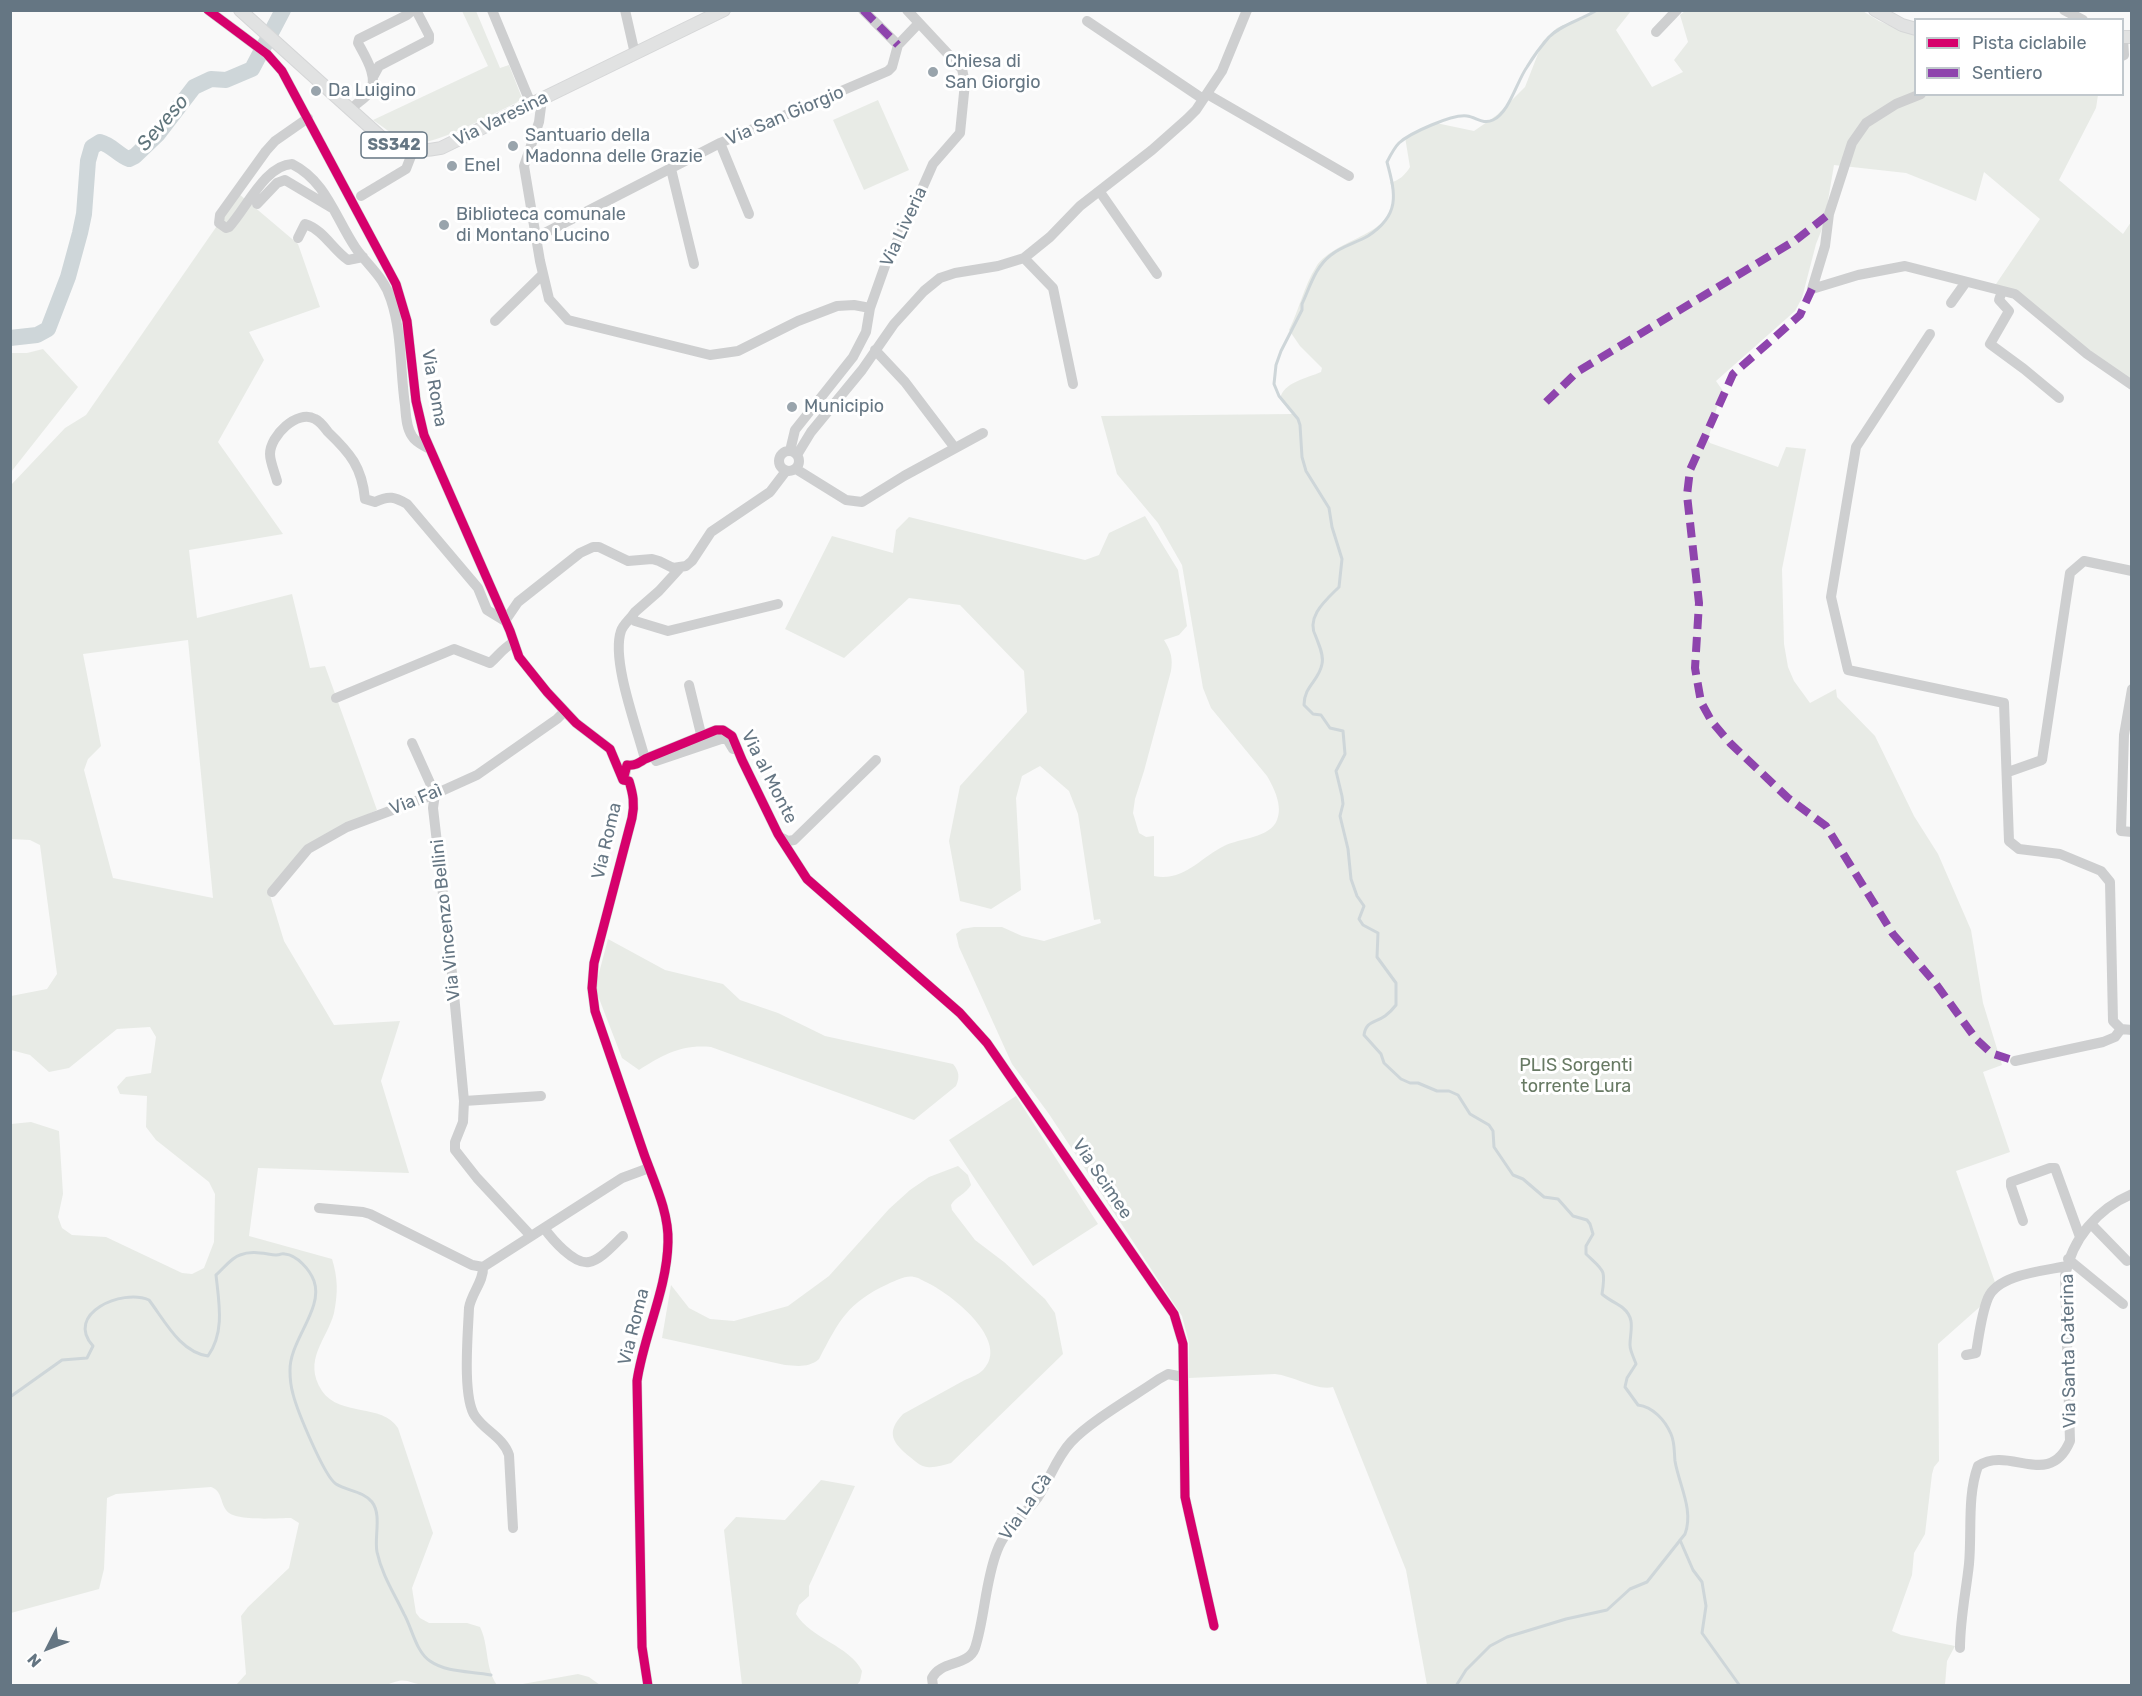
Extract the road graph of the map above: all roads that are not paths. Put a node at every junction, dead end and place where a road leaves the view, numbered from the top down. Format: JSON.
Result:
{"nodes":[{"id":1,"x":208,"y":10,"type":"edge"},
{"id":2,"x":240,"y":10,"type":"edge"},
{"id":3,"x":414,"y":10,"type":"edge"},
{"id":4,"x":492,"y":10,"type":"edge"},
{"id":5,"x":624,"y":10,"type":"edge"},
{"id":6,"x":724,"y":10,"type":"edge"},
{"id":7,"x":864,"y":10,"type":"edge"},
{"id":8,"x":907,"y":10,"type":"edge"},
{"id":9,"x":1247,"y":10,"type":"edge"},
{"id":10,"x":1677,"y":10,"type":"edge"},
{"id":11,"x":1875,"y":10,"type":"edge"},
{"id":12,"x":2064,"y":10,"type":"edge"},
{"id":13,"x":2079,"y":18,"type":"edge"},
{"id":14,"x":1087,"y":21,"type":"dead end"},
{"id":15,"x":918,"y":24,"type":"junction"},
{"id":16,"x":1914,"y":28,"type":"edge"},
{"id":17,"x":1656,"y":32,"type":"dead end"},
{"id":18,"x":2126,"y":37,"type":"edge"},
{"id":19,"x":898,"y":45,"type":"junction"},
{"id":20,"x":635,"y":54,"type":"junction"},
{"id":21,"x":2126,"y":58,"type":"edge"},
{"id":22,"x":373,"y":77,"type":"junction"},
{"id":23,"x":1916,"y":96,"type":"edge"},
{"id":24,"x":1205,"y":97,"type":"junction"},
{"id":25,"x":537,"y":102,"type":"junction"},
{"id":26,"x":351,"y":109,"type":"junction"},
{"id":27,"x":308,"y":118,"type":"junction"},
{"id":28,"x":720,"y":143,"type":"junction"},
{"id":29,"x":413,"y":151,"type":"junction"},
{"id":30,"x":671,"y":169,"type":"junction"},
{"id":31,"x":1349,"y":176,"type":"dead end"},
{"id":32,"x":1100,"y":192,"type":"junction"},
{"id":33,"x":361,"y":195,"type":"dead end"},
{"id":34,"x":257,"y":204,"type":"dead end"},
{"id":35,"x":333,"y":208,"type":"junction"},
{"id":36,"x":750,"y":214,"type":"dead end"},
{"id":37,"x":298,"y":238,"type":"dead end"},
{"id":38,"x":535,"y":238,"type":"junction"},
{"id":39,"x":363,"y":257,"type":"junction"},
{"id":40,"x":1024,"y":258,"type":"junction"},
{"id":41,"x":694,"y":264,"type":"dead end"},
{"id":42,"x":543,"y":274,"type":"junction"},
{"id":43,"x":1157,"y":274,"type":"dead end"},
{"id":44,"x":1966,"y":282,"type":"junction"},
{"id":45,"x":2002,"y":291,"type":"junction"},
{"id":46,"x":1951,"y":303,"type":"dead end"},
{"id":47,"x":870,"y":308,"type":"junction"},
{"id":48,"x":495,"y":321,"type":"dead end"},
{"id":49,"x":1930,"y":334,"type":"dead end"},
{"id":50,"x":875,"y":350,"type":"junction"},
{"id":51,"x":1072,"y":384,"type":"dead end"},
{"id":52,"x":2132,"y":385,"type":"edge"},
{"id":53,"x":2059,"y":398,"type":"dead end"},
{"id":54,"x":983,"y":433,"type":"dead end"},
{"id":55,"x":955,"y":448,"type":"junction"},
{"id":56,"x":430,"y":449,"type":"junction"},
{"id":57,"x":794,"y":453,"type":"junction"},
{"id":58,"x":791,"y":470,"type":"junction"},
{"id":59,"x":277,"y":481,"type":"dead end"},
{"id":60,"x":680,"y":568,"type":"junction"},
{"id":61,"x":2132,"y":572,"type":"edge"},
{"id":62,"x":778,"y":604,"type":"dead end"},
{"id":63,"x":632,"y":616,"type":"junction"},
{"id":64,"x":505,"y":621,"type":"junction"},
{"id":65,"x":514,"y":642,"type":"junction"},
{"id":66,"x":689,"y":685,"type":"dead end"},
{"id":67,"x":2132,"y":689,"type":"edge"},
{"id":68,"x":336,"y":698,"type":"dead end"},
{"id":69,"x":565,"y":711,"type":"junction"},
{"id":70,"x":701,"y":734,"type":"junction"},
{"id":71,"x":724,"y":735,"type":"junction"},
{"id":72,"x":412,"y":743,"type":"dead end"},
{"id":73,"x":645,"y":759,"type":"junction"},
{"id":74,"x":876,"y":760,"type":"dead end"},
{"id":75,"x":2008,"y":771,"type":"junction"},
{"id":76,"x":623,"y":780,"type":"junction"},
{"id":77,"x":435,"y":795,"type":"junction"},
{"id":78,"x":2132,"y":832,"type":"edge"},
{"id":79,"x":782,"y":838,"type":"junction"},
{"id":80,"x":272,"y":892,"type":"dead end"},
{"id":81,"x":2126,"y":1030,"type":"edge"},
{"id":82,"x":2014,"y":1061,"type":"dead end"},
{"id":83,"x":541,"y":1096,"type":"dead end"},
{"id":84,"x":464,"y":1106,"type":"junction"},
{"id":85,"x":649,"y":1168,"type":"junction"},
{"id":86,"x":2132,"y":1194,"type":"edge"},
{"id":87,"x":319,"y":1208,"type":"dead end"},
{"id":88,"x":2023,"y":1221,"type":"dead end"},
{"id":89,"x":2091,"y":1224,"type":"junction"},
{"id":90,"x":544,"y":1228,"type":"junction"},
{"id":91,"x":531,"y":1236,"type":"junction"},
{"id":92,"x":623,"y":1236,"type":"dead end"},
{"id":93,"x":2080,"y":1237,"type":"junction"},
{"id":94,"x":2127,"y":1262,"type":"dead end"},
{"id":95,"x":2068,"y":1263,"type":"junction"},
{"id":96,"x":483,"y":1267,"type":"junction"},
{"id":97,"x":2123,"y":1304,"type":"dead end"},
{"id":98,"x":1966,"y":1355,"type":"dead end"},
{"id":99,"x":1183,"y":1377,"type":"junction"},
{"id":100,"x":513,"y":1528,"type":"dead end"},
{"id":101,"x":1214,"y":1626,"type":"dead end"},
{"id":102,"x":1960,"y":1648,"type":"dead end"},
{"id":103,"x":648,"y":1686,"type":"edge"},
{"id":104,"x":933,"y":1686,"type":"edge"}],
"edges":[{"from":1,"to":27,"type":"street","name":"Via Roma"},
{"from":2,"to":26,"type":"main road","name":"Via Varesina","number":"SS342"},
{"from":3,"to":22,"type":"street"},
{"from":3,"to":22,"type":"street"},
{"from":4,"to":25,"type":"street"},
{"from":5,"to":20,"type":"street"},
{"from":6,"to":20,"type":"main road","name":"Via Varesina","number":"SS342"},
{"from":7,"to":19,"type":"street"},
{"from":8,"to":15,"type":"street","name":"Via Liveria"},
{"from":9,"to":24,"type":"street"},
{"from":10,"to":17,"type":"street"},
{"from":11,"to":16,"type":"main road"},
{"from":12,"to":13,"type":"street"},
{"from":14,"to":24,"type":"street"},
{"from":15,"to":19,"type":"street","name":"Via San Giorgio"},
{"from":15,"to":47,"type":"street","name":"Via Liveria"},
{"from":18,"to":21,"type":"street"},
{"from":19,"to":28,"type":"street","name":"Via San Giorgio"},
{"from":20,"to":25,"type":"main road","name":"Via Varesina","number":"SS342"},
{"from":22,"to":26,"type":"street"},
{"from":23,"to":44,"type":"street"},
{"from":24,"to":31,"type":"street"},
{"from":24,"to":32,"type":"street"},
{"from":25,"to":29,"type":"main road","name":"Via Varesina","number":"SS342"},
{"from":25,"to":38,"type":"street"},
{"from":26,"to":29,"type":"main road","name":"Via Varesina","number":"SS342"},
{"from":27,"to":35,"type":"street"},
{"from":27,"to":56,"type":"street","name":"Via Roma"},
{"from":28,"to":30,"type":"street","name":"Via San Giorgio"},
{"from":28,"to":36,"type":"street"},
{"from":29,"to":33,"type":"street"},
{"from":30,"to":38,"type":"street","name":"Via San Giorgio"},
{"from":30,"to":41,"type":"street"},
{"from":32,"to":40,"type":"street"},
{"from":32,"to":43,"type":"street"},
{"from":34,"to":35,"type":"street"},
{"from":35,"to":39,"type":"street"},
{"from":37,"to":39,"type":"street"},
{"from":38,"to":42,"type":"street"},
{"from":39,"to":56,"type":"street"},
{"from":40,"to":50,"type":"street"},
{"from":40,"to":51,"type":"street"},
{"from":42,"to":47,"type":"street"},
{"from":42,"to":48,"type":"street"},
{"from":44,"to":45,"type":"street"},
{"from":44,"to":46,"type":"street"},
{"from":45,"to":52,"type":"street"},
{"from":45,"to":53,"type":"street"},
{"from":47,"to":57,"type":"street","name":"Via Liveria"},
{"from":49,"to":75,"type":"street"},
{"from":50,"to":55,"type":"street"},
{"from":50,"to":57,"type":"street"},
{"from":54,"to":55,"type":"street"},
{"from":55,"to":58,"type":"street"},
{"from":56,"to":64,"type":"street","name":"Via Roma"},
{"from":57,"to":58,"type":"street"},
{"from":57,"to":58,"type":"street"},
{"from":58,"to":60,"type":"street"},
{"from":59,"to":64,"type":"street"},
{"from":60,"to":63,"type":"street"},
{"from":60,"to":64,"type":"street"},
{"from":61,"to":75,"type":"street"},
{"from":62,"to":63,"type":"street"},
{"from":63,"to":73,"type":"street"},
{"from":64,"to":65,"type":"street","name":"Via Roma"},
{"from":65,"to":68,"type":"street"},
{"from":65,"to":69,"type":"street","name":"Via Roma"},
{"from":66,"to":70,"type":"street"},
{"from":67,"to":78,"type":"street"},
{"from":69,"to":76,"type":"street","name":"Via Roma"},
{"from":69,"to":77,"type":"street","name":"Via Faì"},
{"from":70,"to":71,"type":"street","name":"Via al Monte"},
{"from":70,"to":73,"type":"street","name":"Via al Monte"},
{"from":71,"to":76,"type":"street","name":"Via al Monte"},
{"from":71,"to":79,"type":"street","name":"Via al Monte"},
{"from":72,"to":77,"type":"street","name":"Via Vincenzo Bellini"},
{"from":73,"to":76,"type":"street","name":"Via al Monte"},
{"from":74,"to":79,"type":"street"},
{"from":75,"to":81,"type":"street"},
{"from":76,"to":85,"type":"street","name":"Via Roma"},
{"from":77,"to":80,"type":"street","name":"Via Faì"},
{"from":77,"to":84,"type":"street","name":"Via Vincenzo Bellini"},
{"from":79,"to":99,"type":"street","name":"Via Scimee"},
{"from":81,"to":82,"type":"street"},
{"from":83,"to":84,"type":"street"},
{"from":84,"to":91,"type":"street","name":"Via Vincenzo Bellini"},
{"from":85,"to":90,"type":"street"},
{"from":85,"to":103,"type":"street","name":"Via Roma"},
{"from":86,"to":89,"type":"street","name":"Via Santa Caterina"},
{"from":87,"to":96,"type":"street"},
{"from":88,"to":93,"type":"street"},
{"from":89,"to":93,"type":"street","name":"Via Santa Caterina"},
{"from":89,"to":94,"type":"street"},
{"from":90,"to":91,"type":"street"},
{"from":90,"to":92,"type":"street"},
{"from":91,"to":96,"type":"street"},
{"from":93,"to":95,"type":"street","name":"Via Santa Caterina"},
{"from":95,"to":97,"type":"street","name":"Via Santa Caterina"},
{"from":95,"to":98,"type":"street"},
{"from":95,"to":102,"type":"street","name":"Via Santa Caterina"},
{"from":96,"to":100,"type":"street"},
{"from":99,"to":101,"type":"street","name":"Via Scimee"},
{"from":99,"to":104,"type":"street","name":"Via La Cà"}]}
